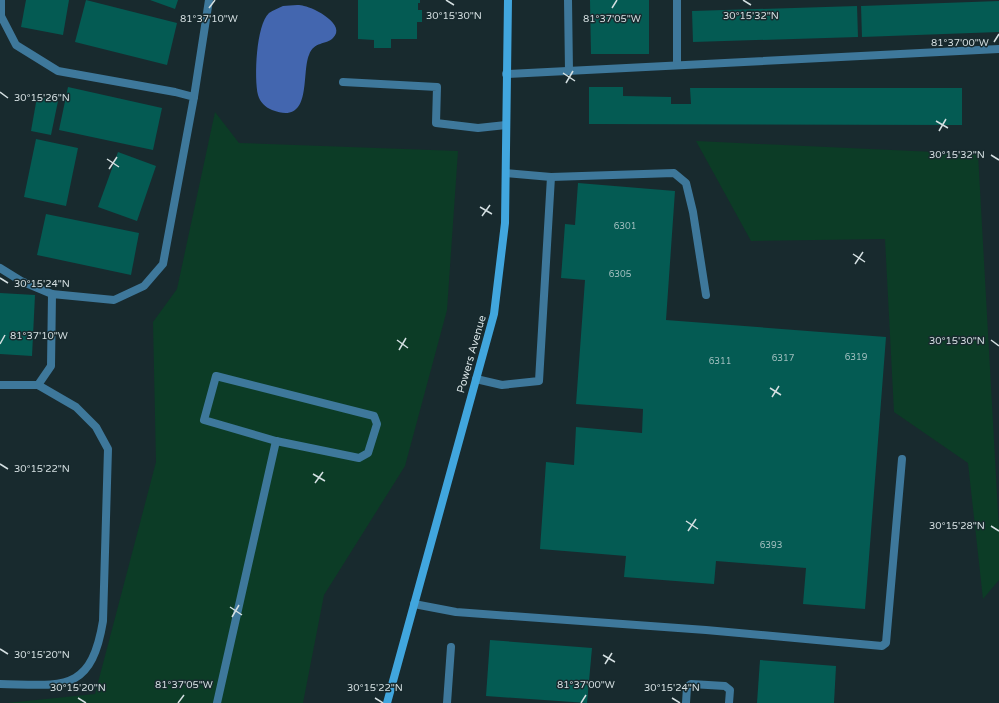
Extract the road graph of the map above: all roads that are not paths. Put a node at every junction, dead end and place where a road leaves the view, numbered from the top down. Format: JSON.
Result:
{"nodes":[{"id":1,"x":1,"y":0,"type":"edge"},
{"id":2,"x":209,"y":0,"type":"edge"},
{"id":3,"x":508,"y":0,"type":"edge"},
{"id":4,"x":568,"y":0,"type":"edge"},
{"id":5,"x":677,"y":0,"type":"edge"},
{"id":6,"x":999,"y":48,"type":"edge"},
{"id":7,"x":677,"y":65,"type":"junction"},
{"id":8,"x":569,"y":71,"type":"junction"},
{"id":9,"x":506,"y":74,"type":"junction"},
{"id":10,"x":343,"y":82,"type":"dead end"},
{"id":11,"x":194,"y":97,"type":"junction"},
{"id":12,"x":506,"y":125,"type":"junction"},
{"id":13,"x":506,"y":173,"type":"junction"},
{"id":14,"x":551,"y":177,"type":"junction"},
{"id":15,"x":0,"y":268,"type":"edge"},
{"id":16,"x":52,"y":294,"type":"junction"},
{"id":17,"x":706,"y":295,"type":"dead end"},
{"id":18,"x":476,"y":379,"type":"junction"},
{"id":19,"x":0,"y":385,"type":"edge"},
{"id":20,"x":38,"y":385,"type":"junction"},
{"id":21,"x":276,"y":441,"type":"junction"},
{"id":22,"x":902,"y":458,"type":"dead end"},
{"id":23,"x":414,"y":604,"type":"junction"},
{"id":24,"x":451,"y":647,"type":"dead end"},
{"id":25,"x":0,"y":684,"type":"edge"},
{"id":26,"x":218,"y":703,"type":"edge"},
{"id":27,"x":387,"y":703,"type":"edge"},
{"id":28,"x":447,"y":703,"type":"edge"},
{"id":29,"x":686,"y":703,"type":"edge"},
{"id":30,"x":729,"y":703,"type":"edge"}],
"edges":[{"from":1,"to":11,"type":"street"},
{"from":2,"to":11,"type":"street"},
{"from":3,"to":9,"type":"street","name":"Powers Avenue"},
{"from":4,"to":8,"type":"street"},
{"from":5,"to":7,"type":"street"},
{"from":6,"to":7,"type":"street"},
{"from":7,"to":8,"type":"street"},
{"from":8,"to":9,"type":"street"},
{"from":9,"to":12,"type":"street","name":"Powers Avenue"},
{"from":10,"to":12,"type":"street"},
{"from":11,"to":16,"type":"street"},
{"from":12,"to":13,"type":"street","name":"Powers Avenue"},
{"from":13,"to":14,"type":"street"},
{"from":13,"to":18,"type":"street","name":"Powers Avenue"},
{"from":14,"to":17,"type":"street"},
{"from":14,"to":18,"type":"street"},
{"from":15,"to":16,"type":"street"},
{"from":16,"to":20,"type":"street"},
{"from":18,"to":23,"type":"street","name":"Powers Avenue"},
{"from":19,"to":20,"type":"street"},
{"from":20,"to":25,"type":"street"},
{"from":21,"to":21,"type":"street"},
{"from":21,"to":26,"type":"street"},
{"from":22,"to":23,"type":"street"},
{"from":23,"to":27,"type":"street","name":"Powers Avenue"},
{"from":24,"to":28,"type":"street"},
{"from":29,"to":30,"type":"street"}]}
